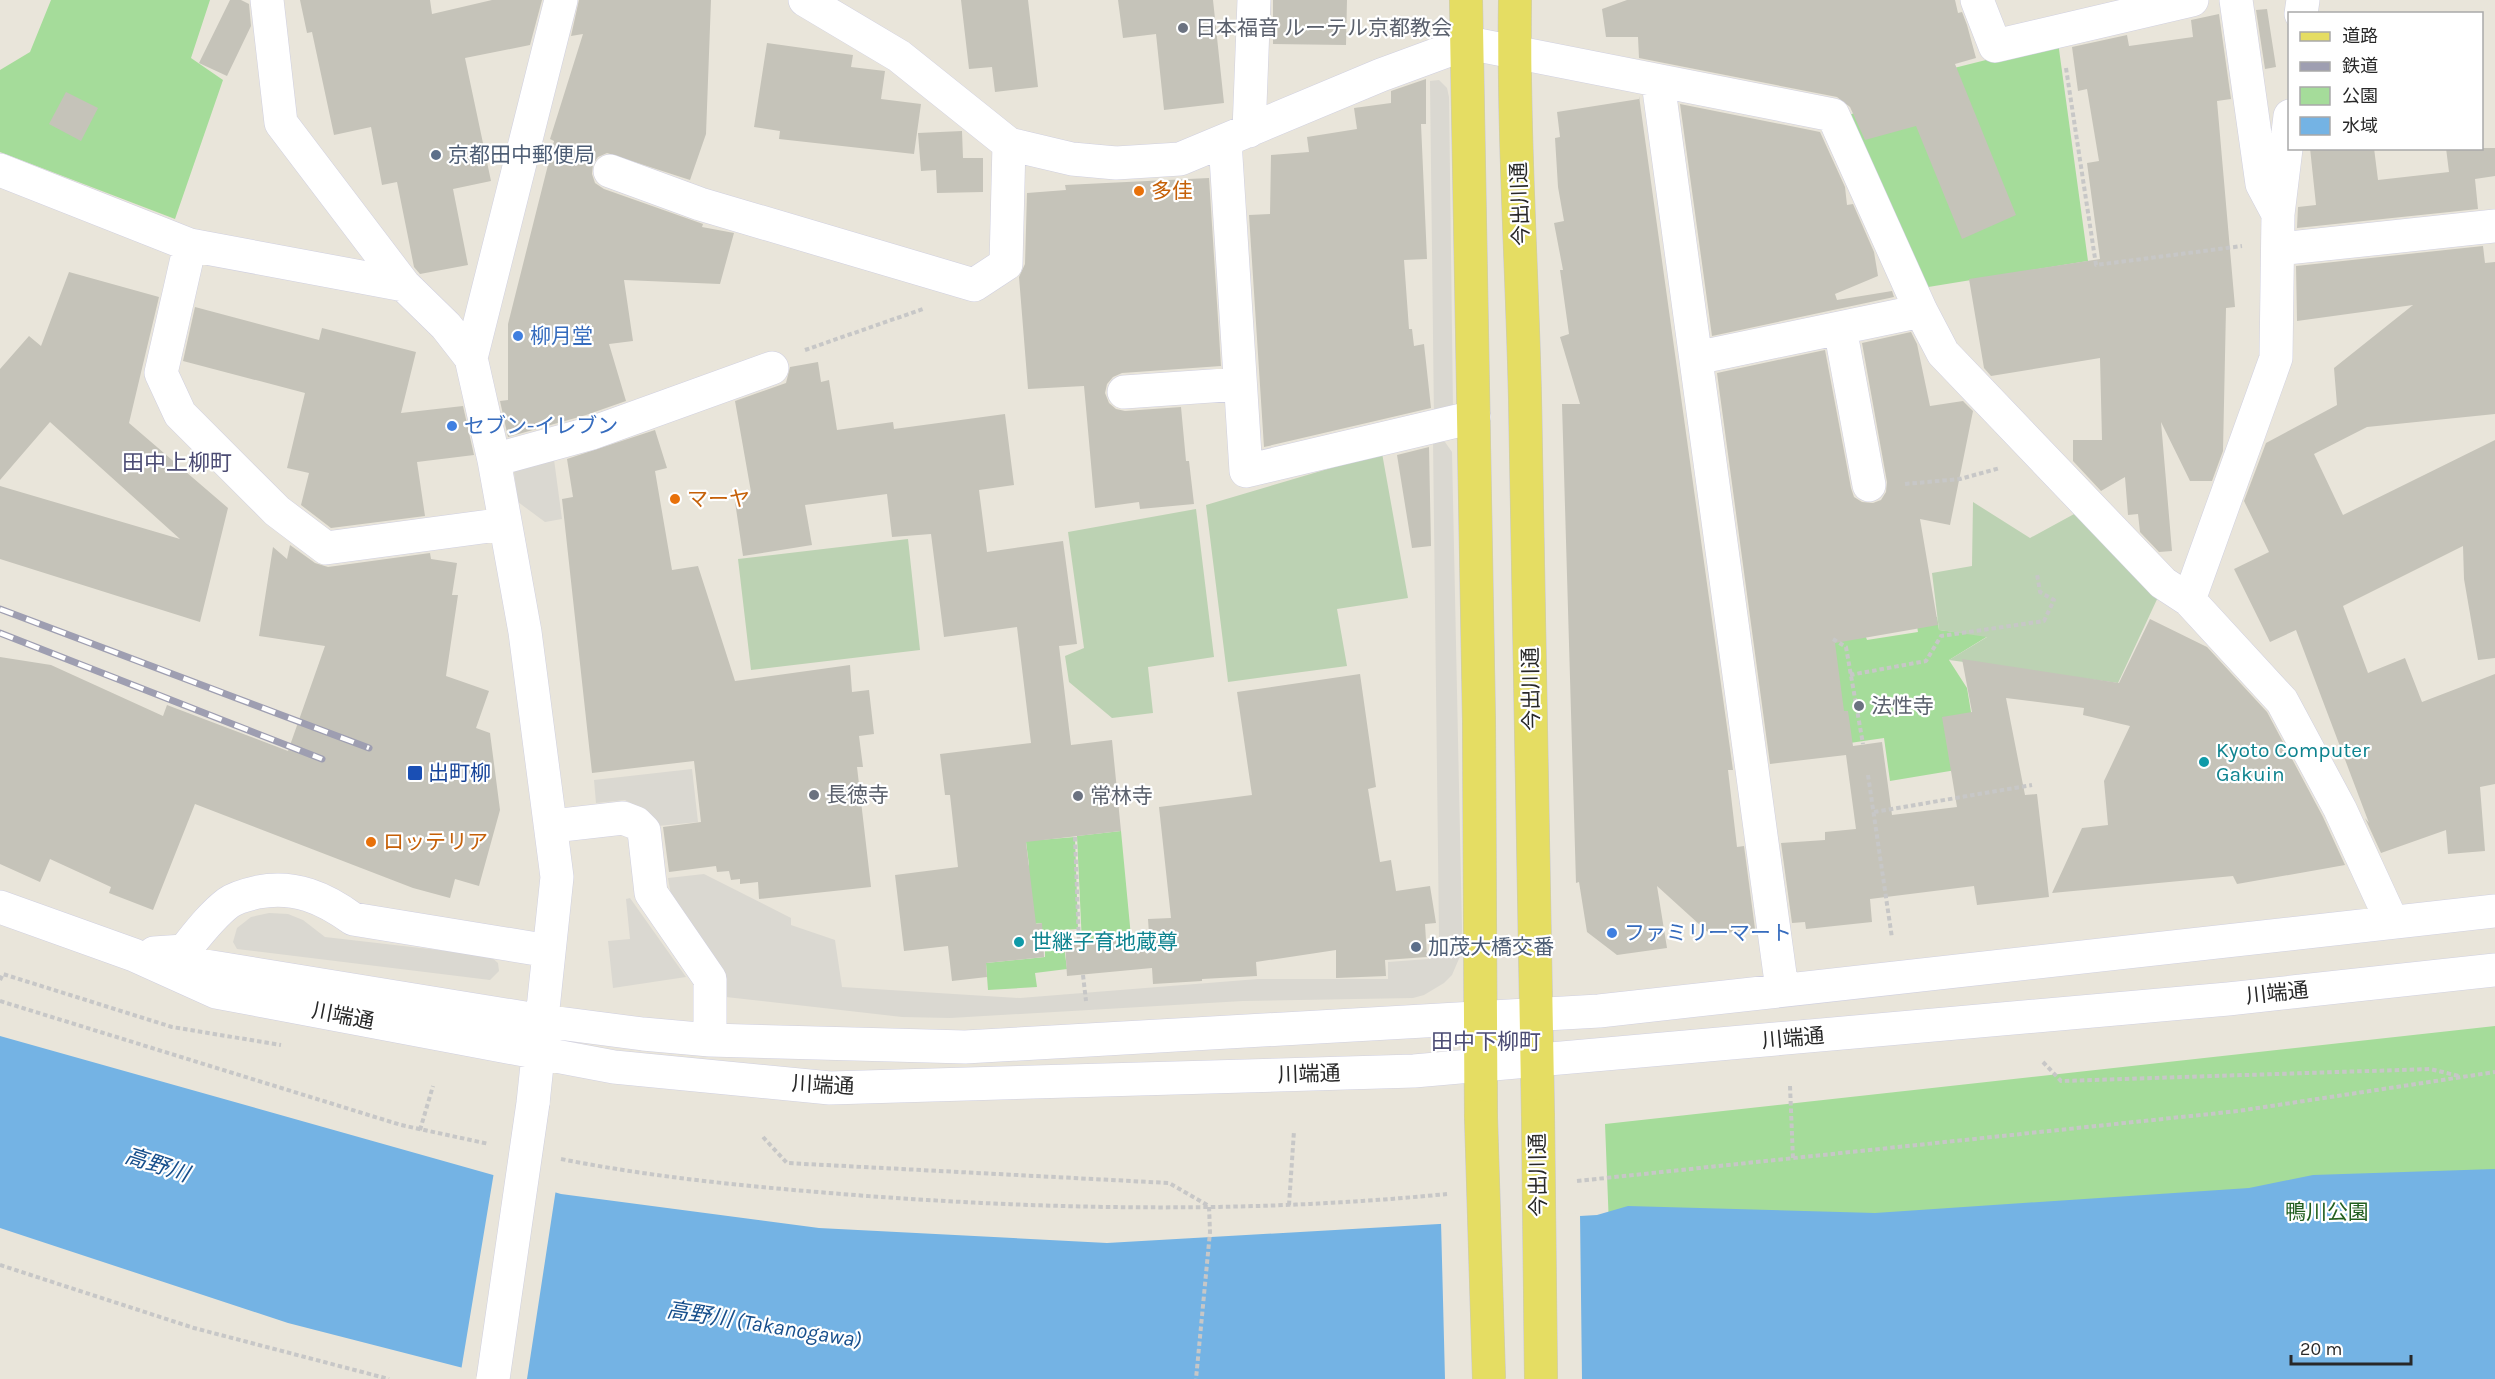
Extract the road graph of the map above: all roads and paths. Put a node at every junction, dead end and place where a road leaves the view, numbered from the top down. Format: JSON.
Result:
{"nodes":[{"id":1,"x":267,"y":0,"type":"edge"},
{"id":2,"x":561,"y":0,"type":"edge"},
{"id":3,"x":805,"y":0,"type":"edge"},
{"id":4,"x":1254,"y":0,"type":"edge"},
{"id":5,"x":1466,"y":0,"type":"edge"},
{"id":6,"x":1515,"y":0,"type":"edge"},
{"id":7,"x":1977,"y":0,"type":"edge"},
{"id":8,"x":2192,"y":0,"type":"edge"},
{"id":9,"x":2236,"y":0,"type":"edge"},
{"id":10,"x":2061,"y":31,"type":"junction"},
{"id":11,"x":1468,"y":43,"type":"junction"},
{"id":12,"x":1514,"y":53,"type":"junction"},
{"id":13,"x":1658,"y":82,"type":"junction"},
{"id":14,"x":2288,"y":125,"type":"edge"},
{"id":15,"x":1237,"y":136,"type":"junction"},
{"id":16,"x":1009,"y":144,"type":"junction"},
{"id":17,"x":523,"y":147,"type":"junction"},
{"id":18,"x":0,"y":170,"type":"edge"},
{"id":19,"x":610,"y":171,"type":"joint"},
{"id":20,"x":2278,"y":214,"type":"junction"},
{"id":21,"x":2495,"y":226,"type":"edge"},
{"id":22,"x":190,"y":245,"type":"junction"},
{"id":23,"x":2279,"y":249,"type":"junction"},
{"id":24,"x":404,"y":285,"type":"junction"},
{"id":25,"x":974,"y":285,"type":"junction"},
{"id":26,"x":1921,"y":311,"type":"junction"},
{"id":27,"x":1840,"y":328,"type":"junction"},
{"id":28,"x":471,"y":358,"type":"junction"},
{"id":29,"x":1696,"y":358,"type":"junction"},
{"id":30,"x":772,"y":368,"type":"joint"},
{"id":31,"x":1240,"y":384,"type":"junction"},
{"id":32,"x":1124,"y":392,"type":"dead end"},
{"id":33,"x":1474,"y":417,"type":"junction"},
{"id":34,"x":2035,"y":449,"type":"junction"},
{"id":35,"x":494,"y":460,"type":"junction"},
{"id":36,"x":1869,"y":485,"type":"joint"},
{"id":37,"x":506,"y":524,"type":"junction"},
{"id":38,"x":2037,"y":574,"type":"dead end"},
{"id":39,"x":2189,"y":600,"type":"junction"},
{"id":40,"x":1833,"y":639,"type":"dead end"},
{"id":41,"x":1850,"y":675,"type":"junction"},
{"id":42,"x":1863,"y":744,"type":"dead end"},
{"id":43,"x":1868,"y":775,"type":"dead end"},
{"id":44,"x":2032,"y":785,"type":"dead end"},
{"id":45,"x":1874,"y":812,"type":"junction"},
{"id":46,"x":553,"y":826,"type":"junction"},
{"id":47,"x":1075,"y":837,"type":"dead end"},
{"id":48,"x":0,"y":907,"type":"edge"},
{"id":49,"x":2495,"y":911,"type":"edge"},
{"id":50,"x":2392,"y":922,"type":"junction"},
{"id":51,"x":1892,"y":938,"type":"dead end"},
{"id":52,"x":1079,"y":944,"type":"dead end"},
{"id":53,"x":549,"y":951,"type":"junction"},
{"id":54,"x":134,"y":955,"type":"junction"},
{"id":55,"x":2495,"y":970,"type":"edge"},
{"id":56,"x":1083,"y":975,"type":"dead end"},
{"id":57,"x":1782,"y":989,"type":"junction"},
{"id":58,"x":0,"y":1001,"type":"edge"},
{"id":59,"x":1086,"y":1001,"type":"dead end"},
{"id":60,"x":1536,"y":1014,"type":"junction"},
{"id":61,"x":1481,"y":1017,"type":"junction"},
{"id":62,"x":543,"y":1021,"type":"junction"},
{"id":63,"x":710,"y":1040,"type":"junction"},
{"id":64,"x":540,"y":1054,"type":"junction"},
{"id":65,"x":1537,"y":1061,"type":"junction"},
{"id":66,"x":2043,"y":1062,"type":"dead end"},
{"id":67,"x":1481,"y":1066,"type":"junction"},
{"id":68,"x":2495,"y":1072,"type":"edge"},
{"id":69,"x":2462,"y":1077,"type":"junction"},
{"id":70,"x":433,"y":1086,"type":"dead end"},
{"id":71,"x":1790,"y":1086,"type":"dead end"},
{"id":72,"x":420,"y":1130,"type":"junction"},
{"id":73,"x":1294,"y":1131,"type":"dead end"},
{"id":74,"x":763,"y":1137,"type":"dead end"},
{"id":75,"x":497,"y":1146,"type":"dead end"},
{"id":76,"x":553,"y":1157,"type":"dead end"},
{"id":77,"x":1793,"y":1158,"type":"junction"},
{"id":78,"x":1573,"y":1181,"type":"dead end"},
{"id":79,"x":1458,"y":1192,"type":"dead end"},
{"id":80,"x":1290,"y":1205,"type":"junction"},
{"id":81,"x":1209,"y":1206,"type":"junction"},
{"id":82,"x":0,"y":1265,"type":"edge"},
{"id":83,"x":374,"y":1377,"type":"edge"},
{"id":84,"x":389,"y":1379,"type":"edge"},
{"id":85,"x":494,"y":1379,"type":"edge"},
{"id":86,"x":1196,"y":1379,"type":"edge"},
{"id":87,"x":1489,"y":1379,"type":"edge"},
{"id":88,"x":1541,"y":1379,"type":"edge"}],
"edges":[{"from":1,"to":24,"type":"street"},
{"from":2,"to":17,"type":"street"},
{"from":3,"to":16,"type":"street"},
{"from":4,"to":15,"type":"street"},
{"from":5,"to":11,"type":"main road"},
{"from":6,"to":12,"type":"main road","name":"今出川通"},
{"from":7,"to":10,"type":"street"},
{"from":8,"to":10,"type":"street"},
{"from":9,"to":20,"type":"street"},
{"from":10,"to":23,"type":"path"},
{"from":11,"to":12,"type":"street"},
{"from":11,"to":15,"type":"street"},
{"from":11,"to":33,"type":"main road"},
{"from":12,"to":13,"type":"street"},
{"from":12,"to":60,"type":"main road","name":"今出川通"},
{"from":13,"to":26,"type":"street"},
{"from":13,"to":29,"type":"street"},
{"from":14,"to":20,"type":"street"},
{"from":15,"to":16,"type":"street"},
{"from":15,"to":31,"type":"street"},
{"from":16,"to":25,"type":"street"},
{"from":17,"to":19,"type":"path"},
{"from":17,"to":28,"type":"street"},
{"from":18,"to":22,"type":"street"},
{"from":19,"to":25,"type":"street"},
{"from":20,"to":23,"type":"street"},
{"from":21,"to":23,"type":"street"},
{"from":22,"to":24,"type":"street"},
{"from":22,"to":37,"type":"street"},
{"from":23,"to":39,"type":"street"},
{"from":24,"to":28,"type":"street"},
{"from":25,"to":30,"type":"path"},
{"from":26,"to":27,"type":"street"},
{"from":26,"to":34,"type":"street"},
{"from":27,"to":29,"type":"street"},
{"from":27,"to":36,"type":"street"},
{"from":28,"to":35,"type":"street"},
{"from":29,"to":57,"type":"street"},
{"from":30,"to":35,"type":"street"},
{"from":31,"to":32,"type":"street"},
{"from":31,"to":33,"type":"street"},
{"from":33,"to":61,"type":"main road"},
{"from":34,"to":36,"type":"path"},
{"from":34,"to":39,"type":"street"},
{"from":35,"to":37,"type":"street"},
{"from":37,"to":46,"type":"street"},
{"from":38,"to":41,"type":"path"},
{"from":39,"to":50,"type":"street"},
{"from":40,"to":41,"type":"path"},
{"from":41,"to":42,"type":"path"},
{"from":43,"to":45,"type":"path"},
{"from":44,"to":45,"type":"path"},
{"from":45,"to":51,"type":"path"},
{"from":46,"to":53,"type":"street"},
{"from":46,"to":63,"type":"street"},
{"from":47,"to":52,"type":"path"},
{"from":48,"to":54,"type":"street","name":"川端通"},
{"from":49,"to":50,"type":"street","name":"川端通"},
{"from":50,"to":57,"type":"street","name":"川端通"},
{"from":53,"to":54,"type":"street"},
{"from":53,"to":62,"type":"street"},
{"from":54,"to":62,"type":"street","name":"川端通"},
{"from":54,"to":64,"type":"street","name":"川端通"},
{"from":55,"to":65,"type":"street","name":"川端通"},
{"from":56,"to":59,"type":"path"},
{"from":57,"to":60,"type":"street","name":"川端通"},
{"from":58,"to":72,"type":"path"},
{"from":60,"to":61,"type":"street","name":"川端通"},
{"from":60,"to":65,"type":"main road","name":"今出川通"},
{"from":61,"to":63,"type":"street","name":"川端通"},
{"from":61,"to":67,"type":"main road"},
{"from":62,"to":63,"type":"street","name":"川端通"},
{"from":62,"to":64,"type":"street"},
{"from":64,"to":67,"type":"street","name":"川端通"},
{"from":64,"to":85,"type":"street","bridge":true},
{"from":65,"to":67,"type":"street","name":"川端通"},
{"from":65,"to":88,"type":"main road","name":"今出川通","bridge":true},
{"from":66,"to":69,"type":"path"},
{"from":67,"to":87,"type":"main road","bridge":true},
{"from":68,"to":69,"type":"path"},
{"from":69,"to":77,"type":"path"},
{"from":70,"to":72,"type":"path"},
{"from":71,"to":77,"type":"path"},
{"from":72,"to":75,"type":"path"},
{"from":73,"to":80,"type":"path"},
{"from":74,"to":81,"type":"path"},
{"from":76,"to":81,"type":"path"},
{"from":77,"to":78,"type":"path"},
{"from":79,"to":80,"type":"path"},
{"from":80,"to":81,"type":"path"},
{"from":81,"to":86,"type":"path"},
{"from":82,"to":83,"type":"path"},
{"from":83,"to":84,"type":"path"}]}
